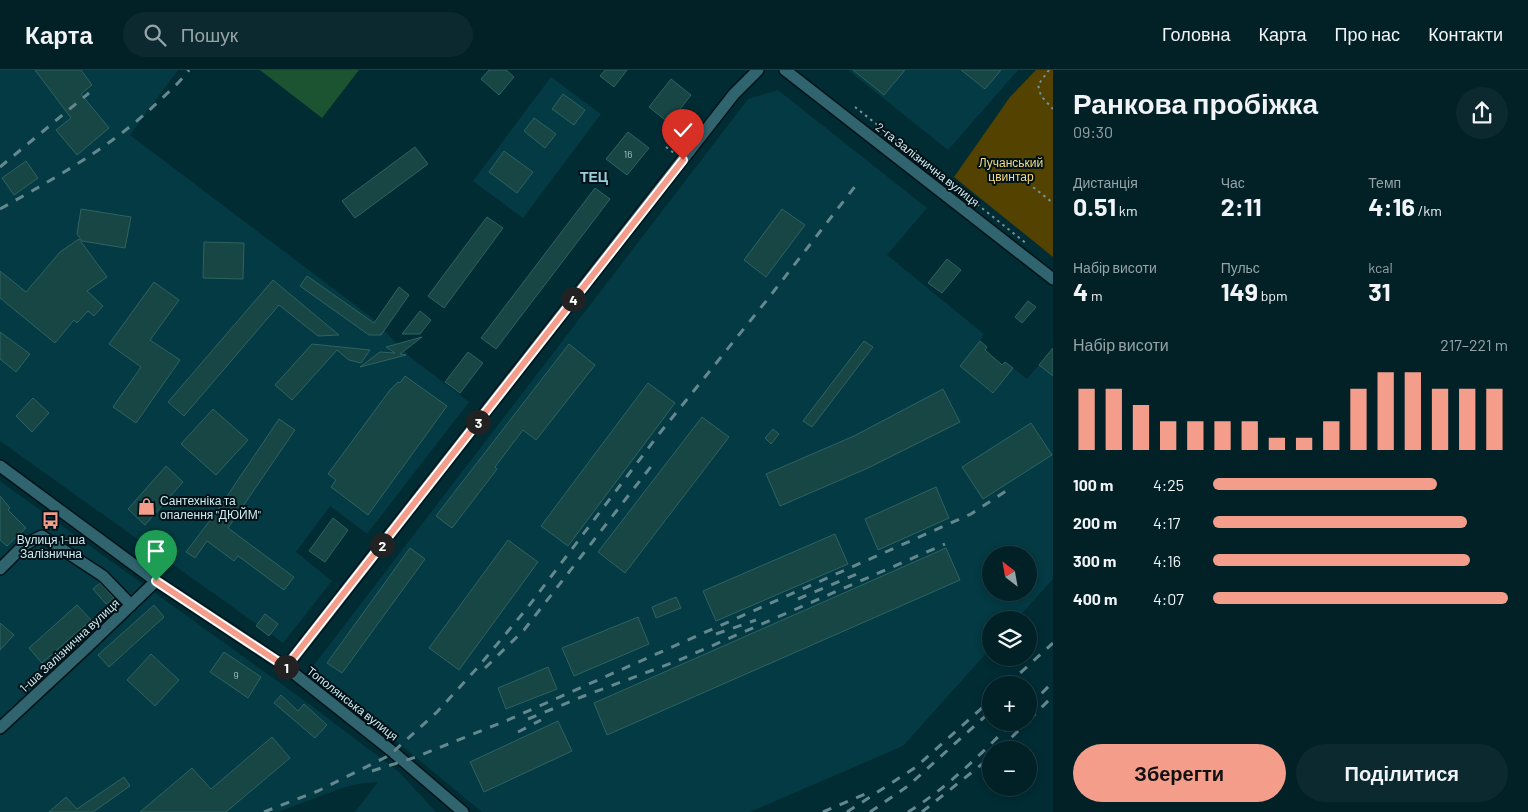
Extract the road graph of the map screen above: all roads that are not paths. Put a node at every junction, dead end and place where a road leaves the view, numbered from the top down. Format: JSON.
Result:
{"nodes":[{"id":1,"x":758,"y":70,"type":"edge"},
{"id":2,"x":785,"y":70,"type":"edge"},
{"id":3,"x":1053,"y":279,"type":"edge"},
{"id":4,"x":0,"y":466,"type":"edge"},
{"id":5,"x":0,"y":569,"type":"edge"},
{"id":6,"x":156,"y":581,"type":"junction"},
{"id":7,"x":131,"y":605,"type":"junction"},
{"id":8,"x":286,"y":667,"type":"junction"},
{"id":9,"x":0,"y":728,"type":"edge"},
{"id":10,"x":464,"y":812,"type":"edge"}],
"edges":[{"from":1,"to":8,"type":"street"},
{"from":2,"to":3,"type":"street","name":"2-га Залізнична вулиця"},
{"from":4,"to":6,"type":"street","name":"Тополянська вулиця"},
{"from":5,"to":7,"type":"street"},
{"from":6,"to":7,"type":"street","name":"1-ша Залізнична вулиця"},
{"from":6,"to":8,"type":"street","name":"Тополянська вулиця"},
{"from":7,"to":9,"type":"street","name":"1-ша Залізнична вулиця"},
{"from":8,"to":10,"type":"street","name":"Тополянська вулиця"}]}
